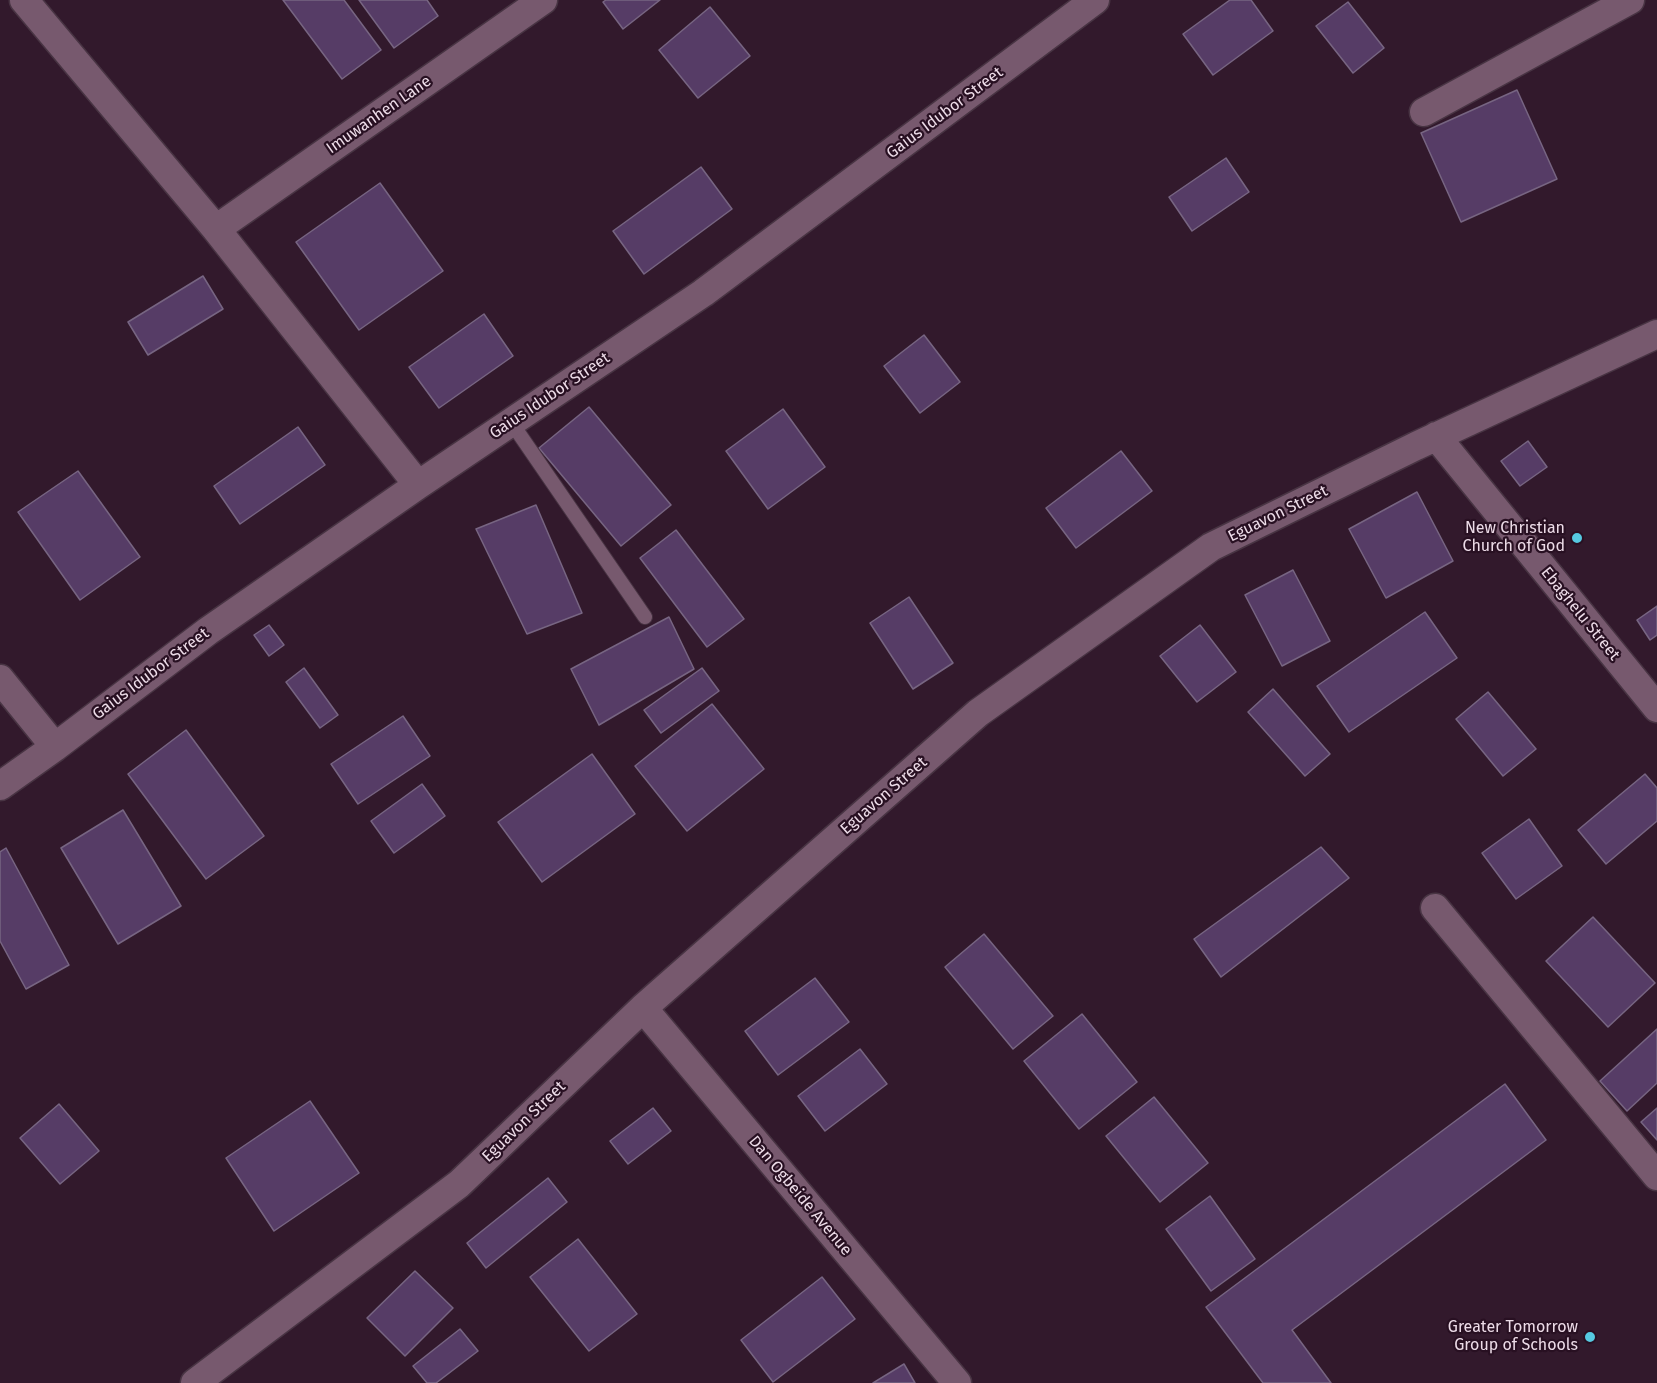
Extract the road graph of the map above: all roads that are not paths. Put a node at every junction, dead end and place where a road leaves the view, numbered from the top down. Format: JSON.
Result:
{"nodes":[{"id":1,"x":24,"y":0,"type":"edge"},
{"id":2,"x":543,"y":0,"type":"edge"},
{"id":3,"x":1095,"y":0,"type":"edge"},
{"id":4,"x":1630,"y":0,"type":"edge"},
{"id":5,"x":1424,"y":112,"type":"dead end"},
{"id":6,"x":216,"y":229,"type":"junction"},
{"id":7,"x":1657,"y":334,"type":"edge"},
{"id":8,"x":511,"y":422,"type":"junction"},
{"id":9,"x":1436,"y":436,"type":"junction"},
{"id":10,"x":418,"y":485,"type":"junction"},
{"id":11,"x":645,"y":617,"type":"dead end"},
{"id":12,"x":0,"y":679,"type":"edge"},
{"id":13,"x":1657,"y":708,"type":"edge"},
{"id":14,"x":55,"y":747,"type":"junction"},
{"id":15,"x":0,"y":786,"type":"edge"},
{"id":16,"x":1435,"y":908,"type":"dead end"},
{"id":17,"x":642,"y":1008,"type":"junction"},
{"id":18,"x":1657,"y":1176,"type":"edge"},
{"id":19,"x":195,"y":1383,"type":"edge"},
{"id":20,"x":957,"y":1383,"type":"edge"}],
"edges":[{"from":1,"to":6,"type":"street"},
{"from":2,"to":6,"type":"street","name":"Imuwanhen Lane"},
{"from":3,"to":8,"type":"street","name":"Gaius Idubor Street"},
{"from":4,"to":5,"type":"street"},
{"from":6,"to":10,"type":"street"},
{"from":7,"to":9,"type":"street","name":"Eguavon Street"},
{"from":8,"to":10,"type":"street","name":"Gaius Idubor Street"},
{"from":8,"to":11,"type":"lane"},
{"from":9,"to":13,"type":"street","name":"Ebaghelu Street"},
{"from":9,"to":17,"type":"street","name":"Eguavon Street"},
{"from":10,"to":14,"type":"street","name":"Gaius Idubor Street"},
{"from":12,"to":14,"type":"street"},
{"from":14,"to":15,"type":"street","name":"Gaius Idubor Street"},
{"from":16,"to":18,"type":"street"},
{"from":17,"to":19,"type":"street","name":"Eguavon Street"},
{"from":17,"to":20,"type":"street","name":"Dan Ogbeide Avenue"}]}
